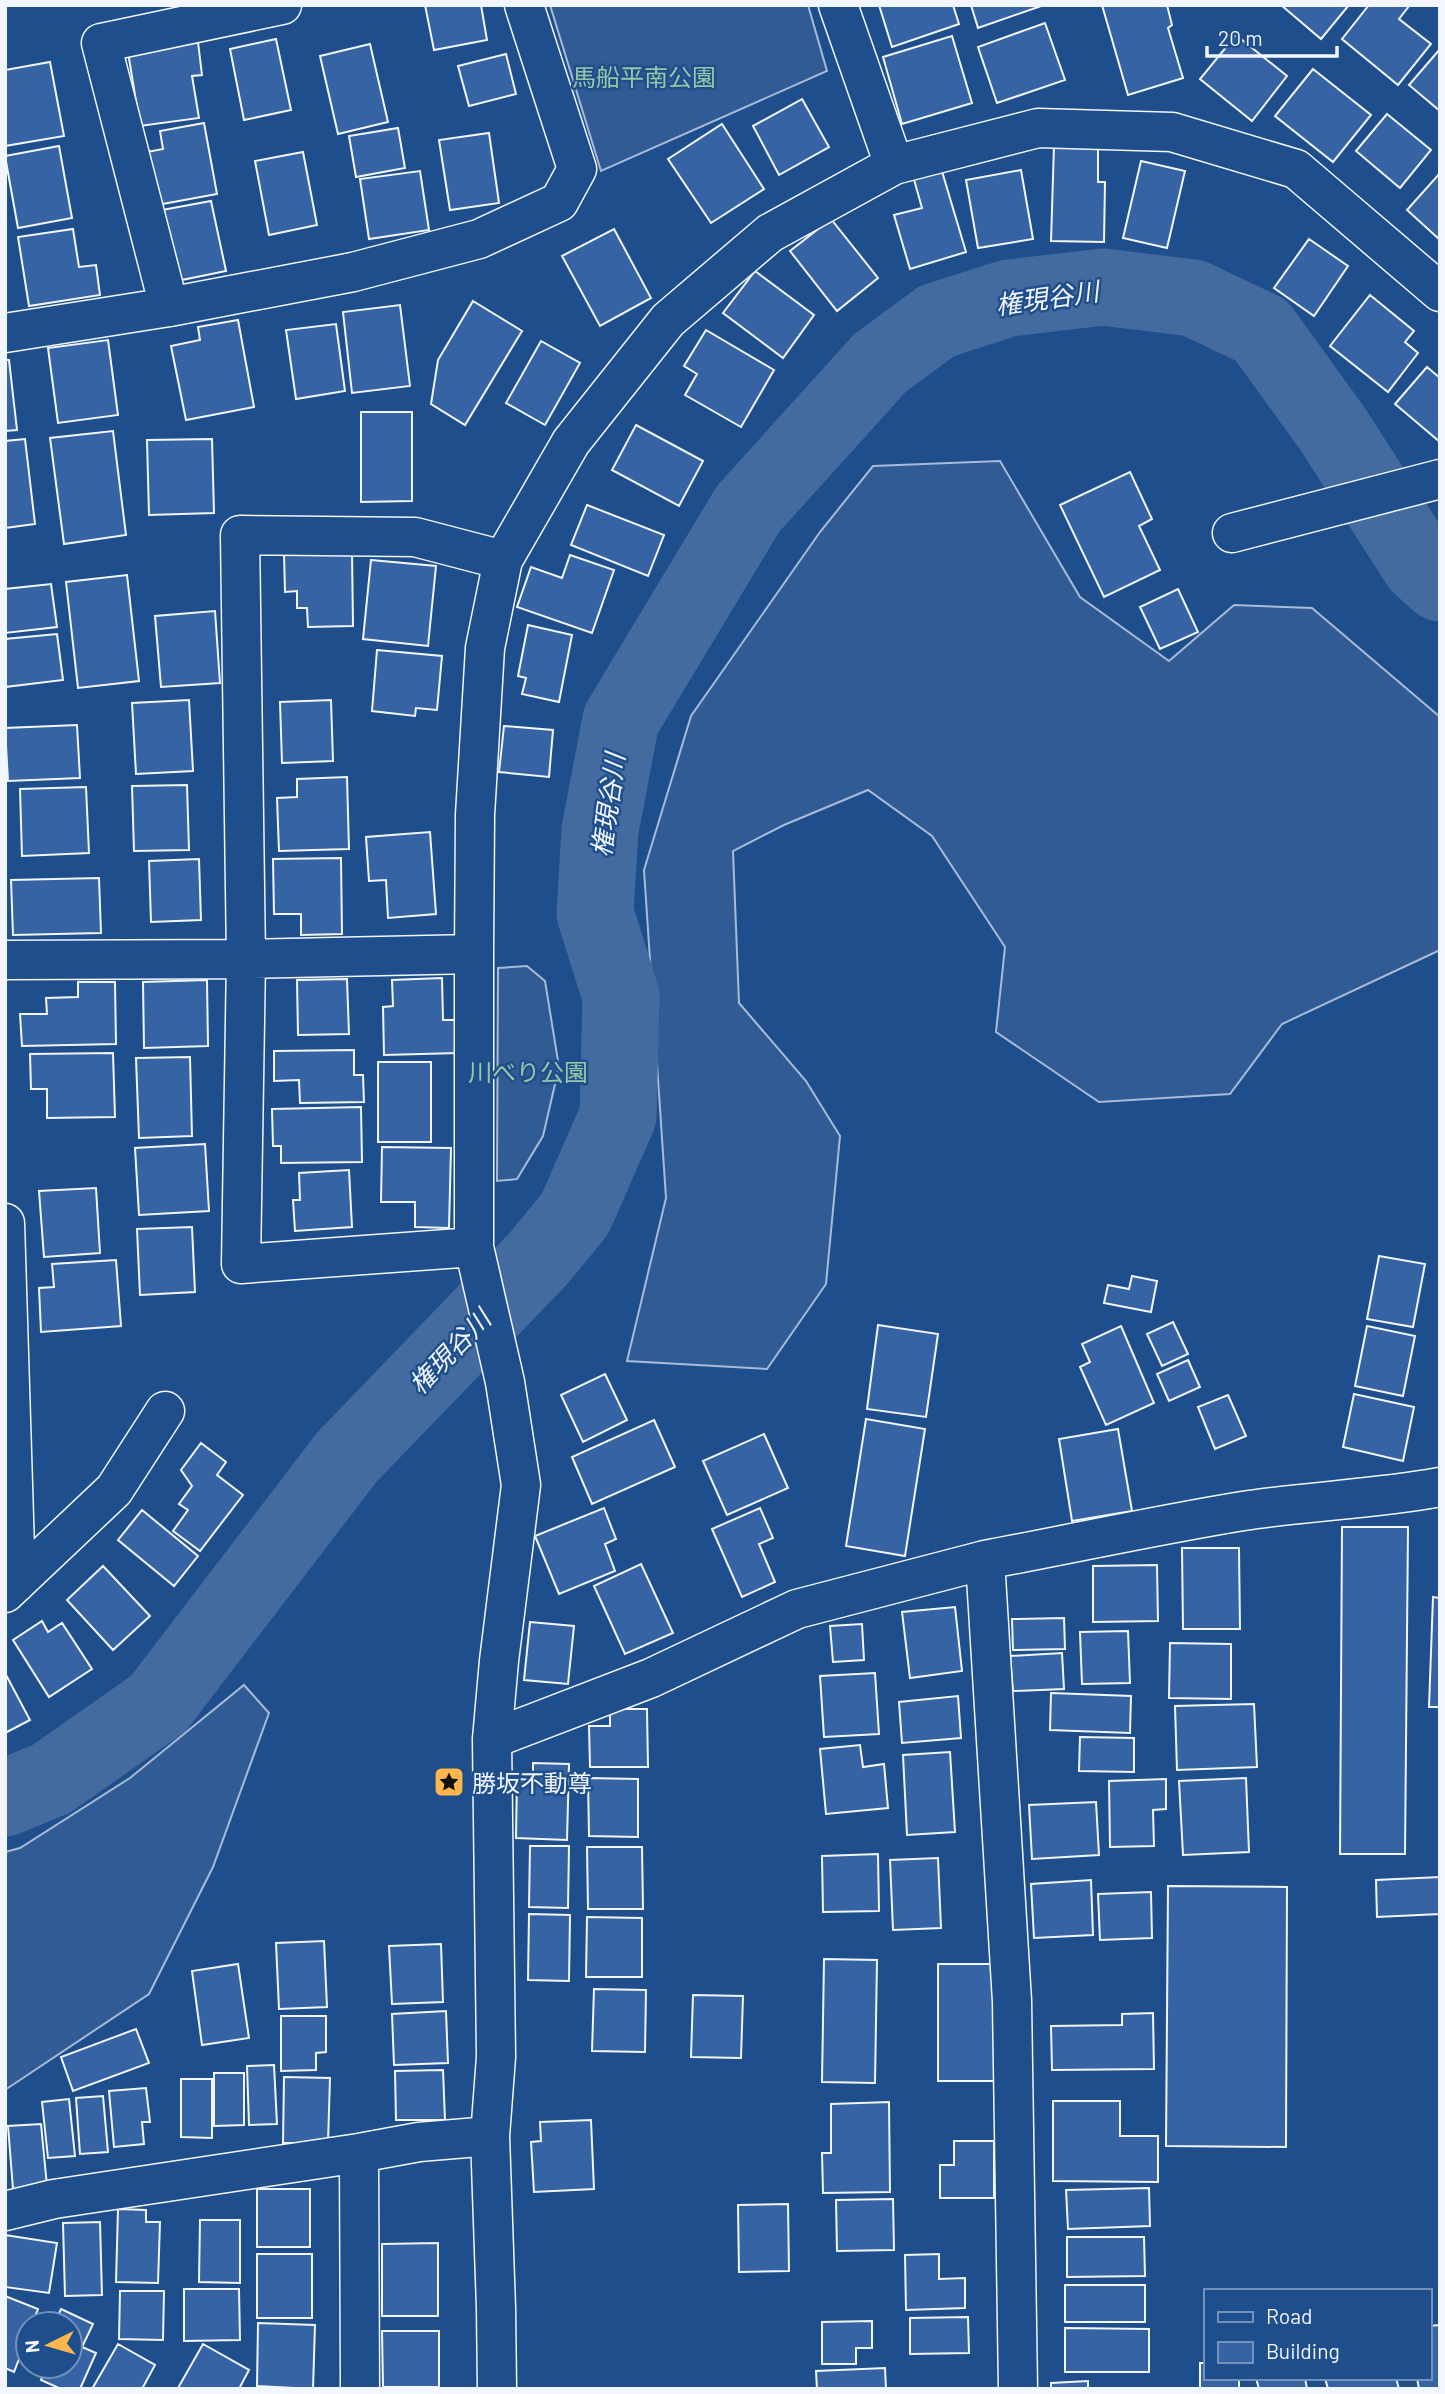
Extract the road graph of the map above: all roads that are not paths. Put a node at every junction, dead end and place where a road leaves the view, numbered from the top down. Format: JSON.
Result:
{"nodes":[{"id":1,"x":282,"y":5,"type":"edge"},
{"id":2,"x":524,"y":5,"type":"edge"},
{"id":3,"x":838,"y":5,"type":"edge"},
{"id":4,"x":894,"y":164,"type":"junction"},
{"id":5,"x":1440,"y":292,"type":"edge"},
{"id":6,"x":169,"y":307,"type":"junction"},
{"id":7,"x":5,"y":333,"type":"edge"},
{"id":8,"x":1426,"y":483,"type":"edge"},
{"id":9,"x":1232,"y":533,"type":"dead end"},
{"id":10,"x":503,"y":560,"type":"junction"},
{"id":11,"x":474,"y":954,"type":"junction"},
{"id":12,"x":246,"y":959,"type":"junction"},
{"id":13,"x":5,"y":960,"type":"edge"},
{"id":14,"x":5,"y":1223,"type":"edge"},
{"id":15,"x":477,"y":1262,"type":"junction"},
{"id":16,"x":6,"y":1330,"type":"edge"},
{"id":17,"x":165,"y":1411,"type":"dead end"},
{"id":18,"x":1440,"y":1487,"type":"edge"},
{"id":19,"x":985,"y":1560,"type":"junction"},
{"id":20,"x":10,"y":1588,"type":"edge"},
{"id":21,"x":492,"y":1739,"type":"junction"},
{"id":22,"x":490,"y":2136,"type":"junction"},
{"id":23,"x":359,"y":2153,"type":"junction"},
{"id":24,"x":5,"y":2211,"type":"edge"},
{"id":25,"x":360,"y":2389,"type":"edge"},
{"id":26,"x":497,"y":2389,"type":"edge"},
{"id":27,"x":1018,"y":2389,"type":"edge"}],
"edges":[{"from":1,"to":6,"type":"street"},
{"from":2,"to":6,"type":"street"},
{"from":3,"to":4,"type":"street"},
{"from":4,"to":5,"type":"street"},
{"from":4,"to":10,"type":"street"},
{"from":6,"to":7,"type":"street"},
{"from":8,"to":9,"type":"street"},
{"from":10,"to":11,"type":"street"},
{"from":10,"to":12,"type":"street"},
{"from":11,"to":12,"type":"street"},
{"from":11,"to":15,"type":"street"},
{"from":12,"to":13,"type":"street"},
{"from":12,"to":15,"type":"street"},
{"from":14,"to":16,"type":"street"},
{"from":15,"to":21,"type":"street"},
{"from":16,"to":20,"type":"street"},
{"from":17,"to":20,"type":"street"},
{"from":18,"to":19,"type":"street"},
{"from":19,"to":21,"type":"street"},
{"from":19,"to":27,"type":"street"},
{"from":21,"to":22,"type":"street"},
{"from":22,"to":23,"type":"street"},
{"from":22,"to":26,"type":"street"},
{"from":23,"to":24,"type":"street"},
{"from":23,"to":25,"type":"street"}]}
